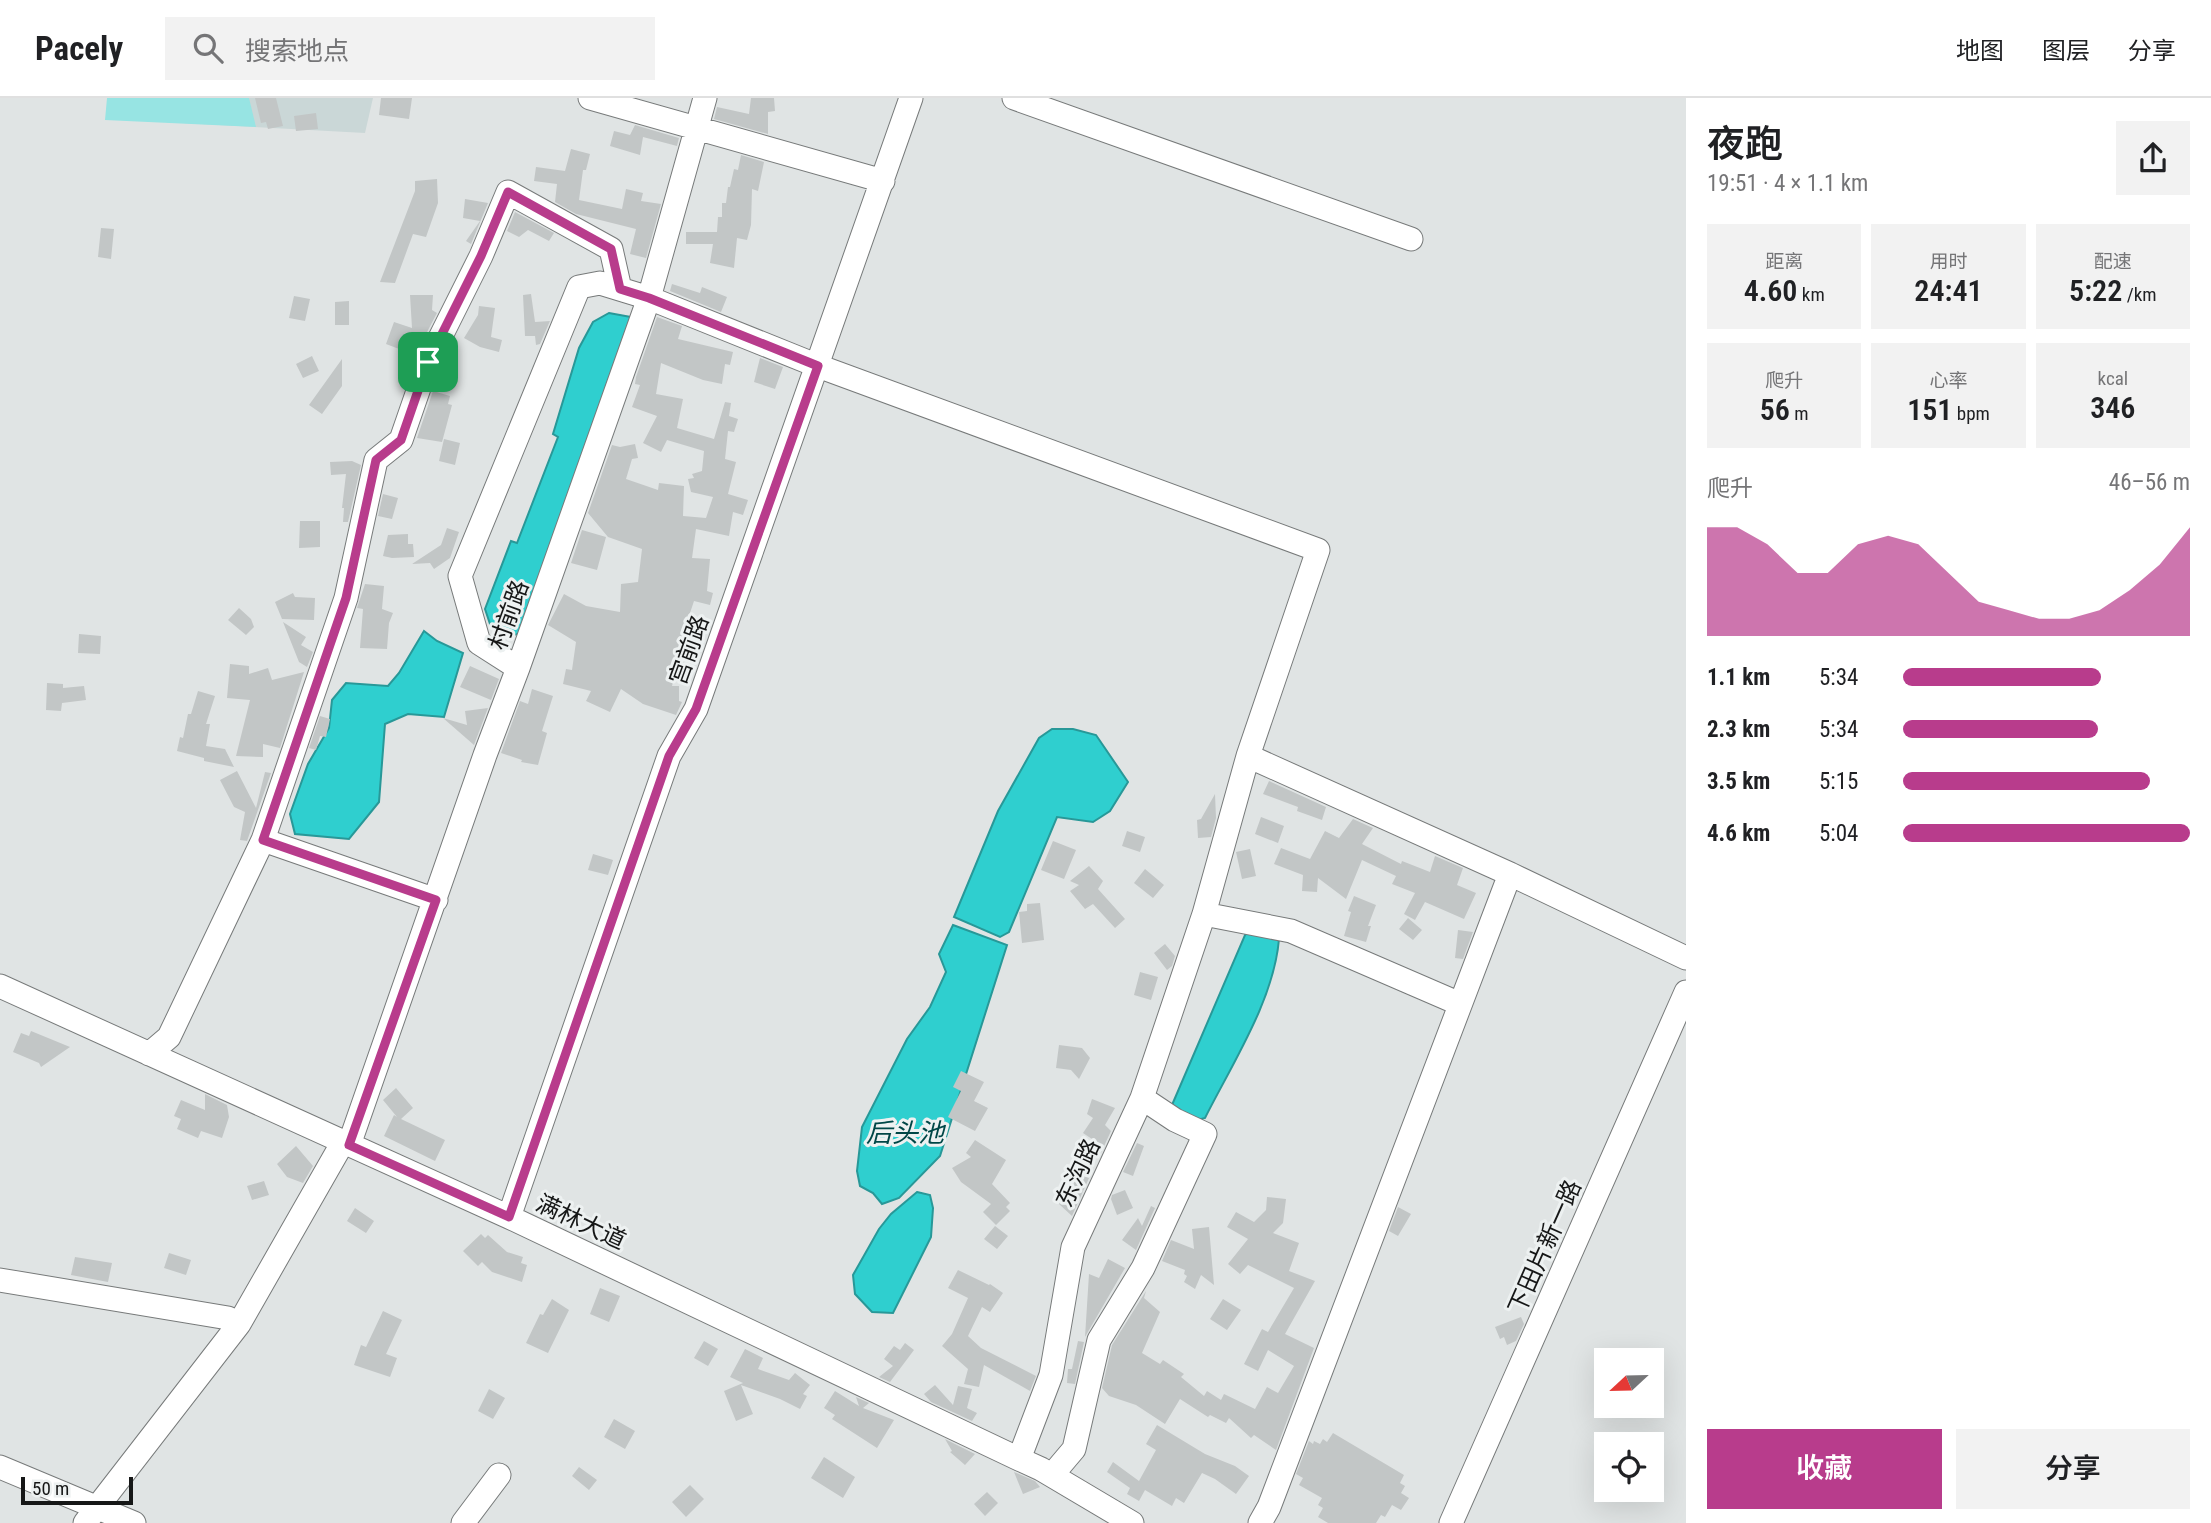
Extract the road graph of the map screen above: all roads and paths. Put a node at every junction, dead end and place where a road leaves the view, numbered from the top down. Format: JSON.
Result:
{"nodes":[{"id":1,"x":590,"y":98,"type":"edge"},
{"id":2,"x":705,"y":98,"type":"edge"},
{"id":3,"x":911,"y":98,"type":"edge"},
{"id":4,"x":1014,"y":98,"type":"edge"},
{"id":5,"x":696,"y":128,"type":"junction"},
{"id":6,"x":883,"y":181,"type":"junction"},
{"id":7,"x":1410,"y":239,"type":"dead end"},
{"id":8,"x":620,"y":289,"type":"junction"},
{"id":9,"x":649,"y":298,"type":"junction"},
{"id":10,"x":818,"y":366,"type":"junction"},
{"id":11,"x":518,"y":668,"type":"junction"},
{"id":12,"x":1248,"y":756,"type":"junction"},
{"id":13,"x":263,"y":840,"type":"junction"},
{"id":14,"x":1510,"y":874,"type":"junction"},
{"id":15,"x":436,"y":900,"type":"junction"},
{"id":16,"x":1204,"y":914,"type":"junction"},
{"id":17,"x":1686,"y":958,"type":"edge"},
{"id":18,"x":0,"y":986,"type":"edge"},
{"id":19,"x":1686,"y":992,"type":"edge"},
{"id":20,"x":1460,"y":1004,"type":"junction"},
{"id":21,"x":149,"y":1054,"type":"junction"},
{"id":22,"x":1142,"y":1098,"type":"junction"},
{"id":23,"x":346,"y":1143,"type":"junction"},
{"id":24,"x":509,"y":1217,"type":"junction"},
{"id":25,"x":0,"y":1280,"type":"edge"},
{"id":26,"x":239,"y":1324,"type":"junction"},
{"id":27,"x":1019,"y":1459,"type":"junction"},
{"id":28,"x":0,"y":1467,"type":"edge"},
{"id":29,"x":499,"y":1475,"type":"dead end"},
{"id":30,"x":1052,"y":1475,"type":"junction"},
{"id":31,"x":91,"y":1515,"type":"edge"},
{"id":32,"x":134,"y":1523,"type":"edge"},
{"id":33,"x":463,"y":1523,"type":"edge"},
{"id":34,"x":1132,"y":1523,"type":"edge"},
{"id":35,"x":1260,"y":1523,"type":"edge"},
{"id":36,"x":1451,"y":1523,"type":"edge"}],
"edges":[{"from":1,"to":5,"type":"street"},
{"from":2,"to":5,"type":"street","name":"村前路"},
{"from":3,"to":6,"type":"street","name":"宫前路"},
{"from":4,"to":7,"type":"street"},
{"from":5,"to":6,"type":"street"},
{"from":5,"to":9,"type":"street","name":"村前路"},
{"from":6,"to":10,"type":"street","name":"宫前路"},
{"from":8,"to":9,"type":"street"},
{"from":8,"to":11,"type":"street"},
{"from":8,"to":13,"type":"street"},
{"from":9,"to":10,"type":"street"},
{"from":9,"to":11,"type":"street","name":"村前路"},
{"from":10,"to":12,"type":"street","name":"东沟路"},
{"from":10,"to":24,"type":"street","name":"宫前路"},
{"from":11,"to":15,"type":"street","name":"村前路"},
{"from":12,"to":14,"type":"street"},
{"from":12,"to":16,"type":"street","name":"东沟路"},
{"from":13,"to":15,"type":"street"},
{"from":13,"to":21,"type":"street"},
{"from":14,"to":17,"type":"street"},
{"from":14,"to":20,"type":"street"},
{"from":15,"to":23,"type":"street","name":"村前路"},
{"from":16,"to":20,"type":"street"},
{"from":16,"to":22,"type":"street","name":"东沟路"},
{"from":18,"to":21,"type":"street","name":"满林大道"},
{"from":19,"to":36,"type":"street","name":"下田片新一路"},
{"from":20,"to":35,"type":"street"},
{"from":21,"to":23,"type":"street","name":"满林大道"},
{"from":22,"to":27,"type":"street","name":"东沟路"},
{"from":22,"to":30,"type":"street"},
{"from":23,"to":24,"type":"street","name":"满林大道"},
{"from":23,"to":26,"type":"street","name":"村前路"},
{"from":24,"to":27,"type":"street","name":"满林大道"},
{"from":25,"to":26,"type":"street"},
{"from":26,"to":31,"type":"street","name":"村前路"},
{"from":27,"to":30,"type":"street","name":"满林大道"},
{"from":28,"to":31,"type":"street"},
{"from":29,"to":33,"type":"street"},
{"from":30,"to":34,"type":"street","name":"满林大道"},
{"from":31,"to":32,"type":"street"}]}
